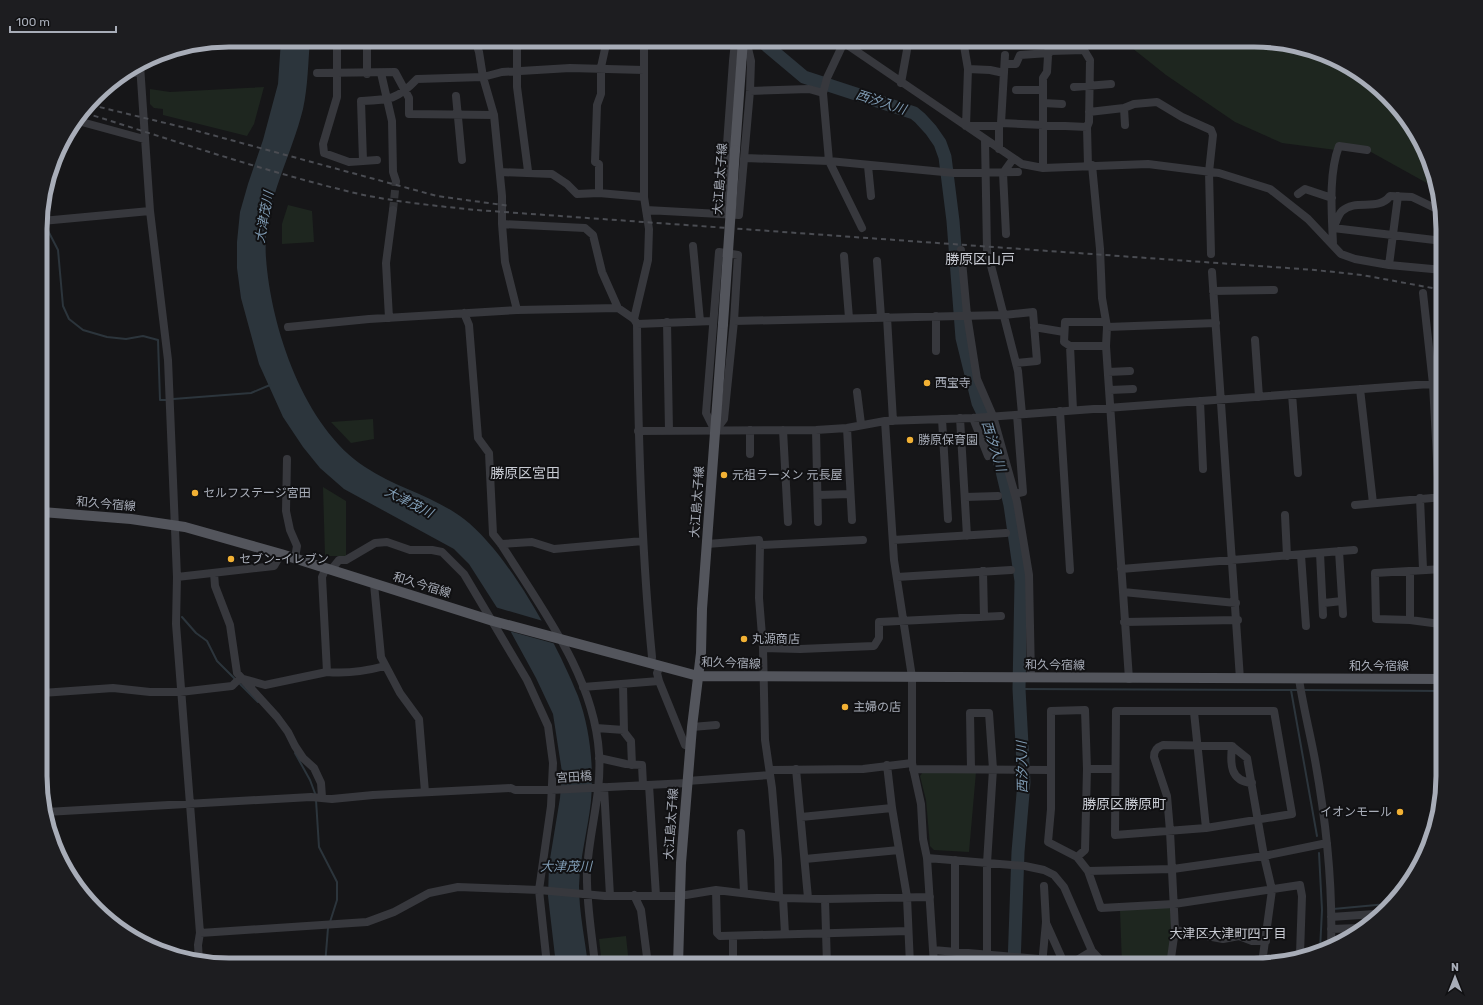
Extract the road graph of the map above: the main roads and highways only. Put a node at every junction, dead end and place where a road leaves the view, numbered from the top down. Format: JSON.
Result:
{"nodes":[{"id":1,"x":744,"y":47,"type":"edge"},
{"id":2,"x":47,"y":512,"type":"edge"},
{"id":3,"x":698,"y":676,"type":"junction"},
{"id":4,"x":1436,"y":679,"type":"edge"},
{"id":5,"x":678,"y":958,"type":"edge"}],
"edges":[{"from":1,"to":3,"type":"main road","name":"大江島太子線","bridge":true},
{"from":2,"to":3,"type":"main road","name":"和久今宿線"},
{"from":3,"to":4,"type":"main road","name":"和久今宿線"},
{"from":3,"to":5,"type":"main road","name":"大江島太子線"}]}
